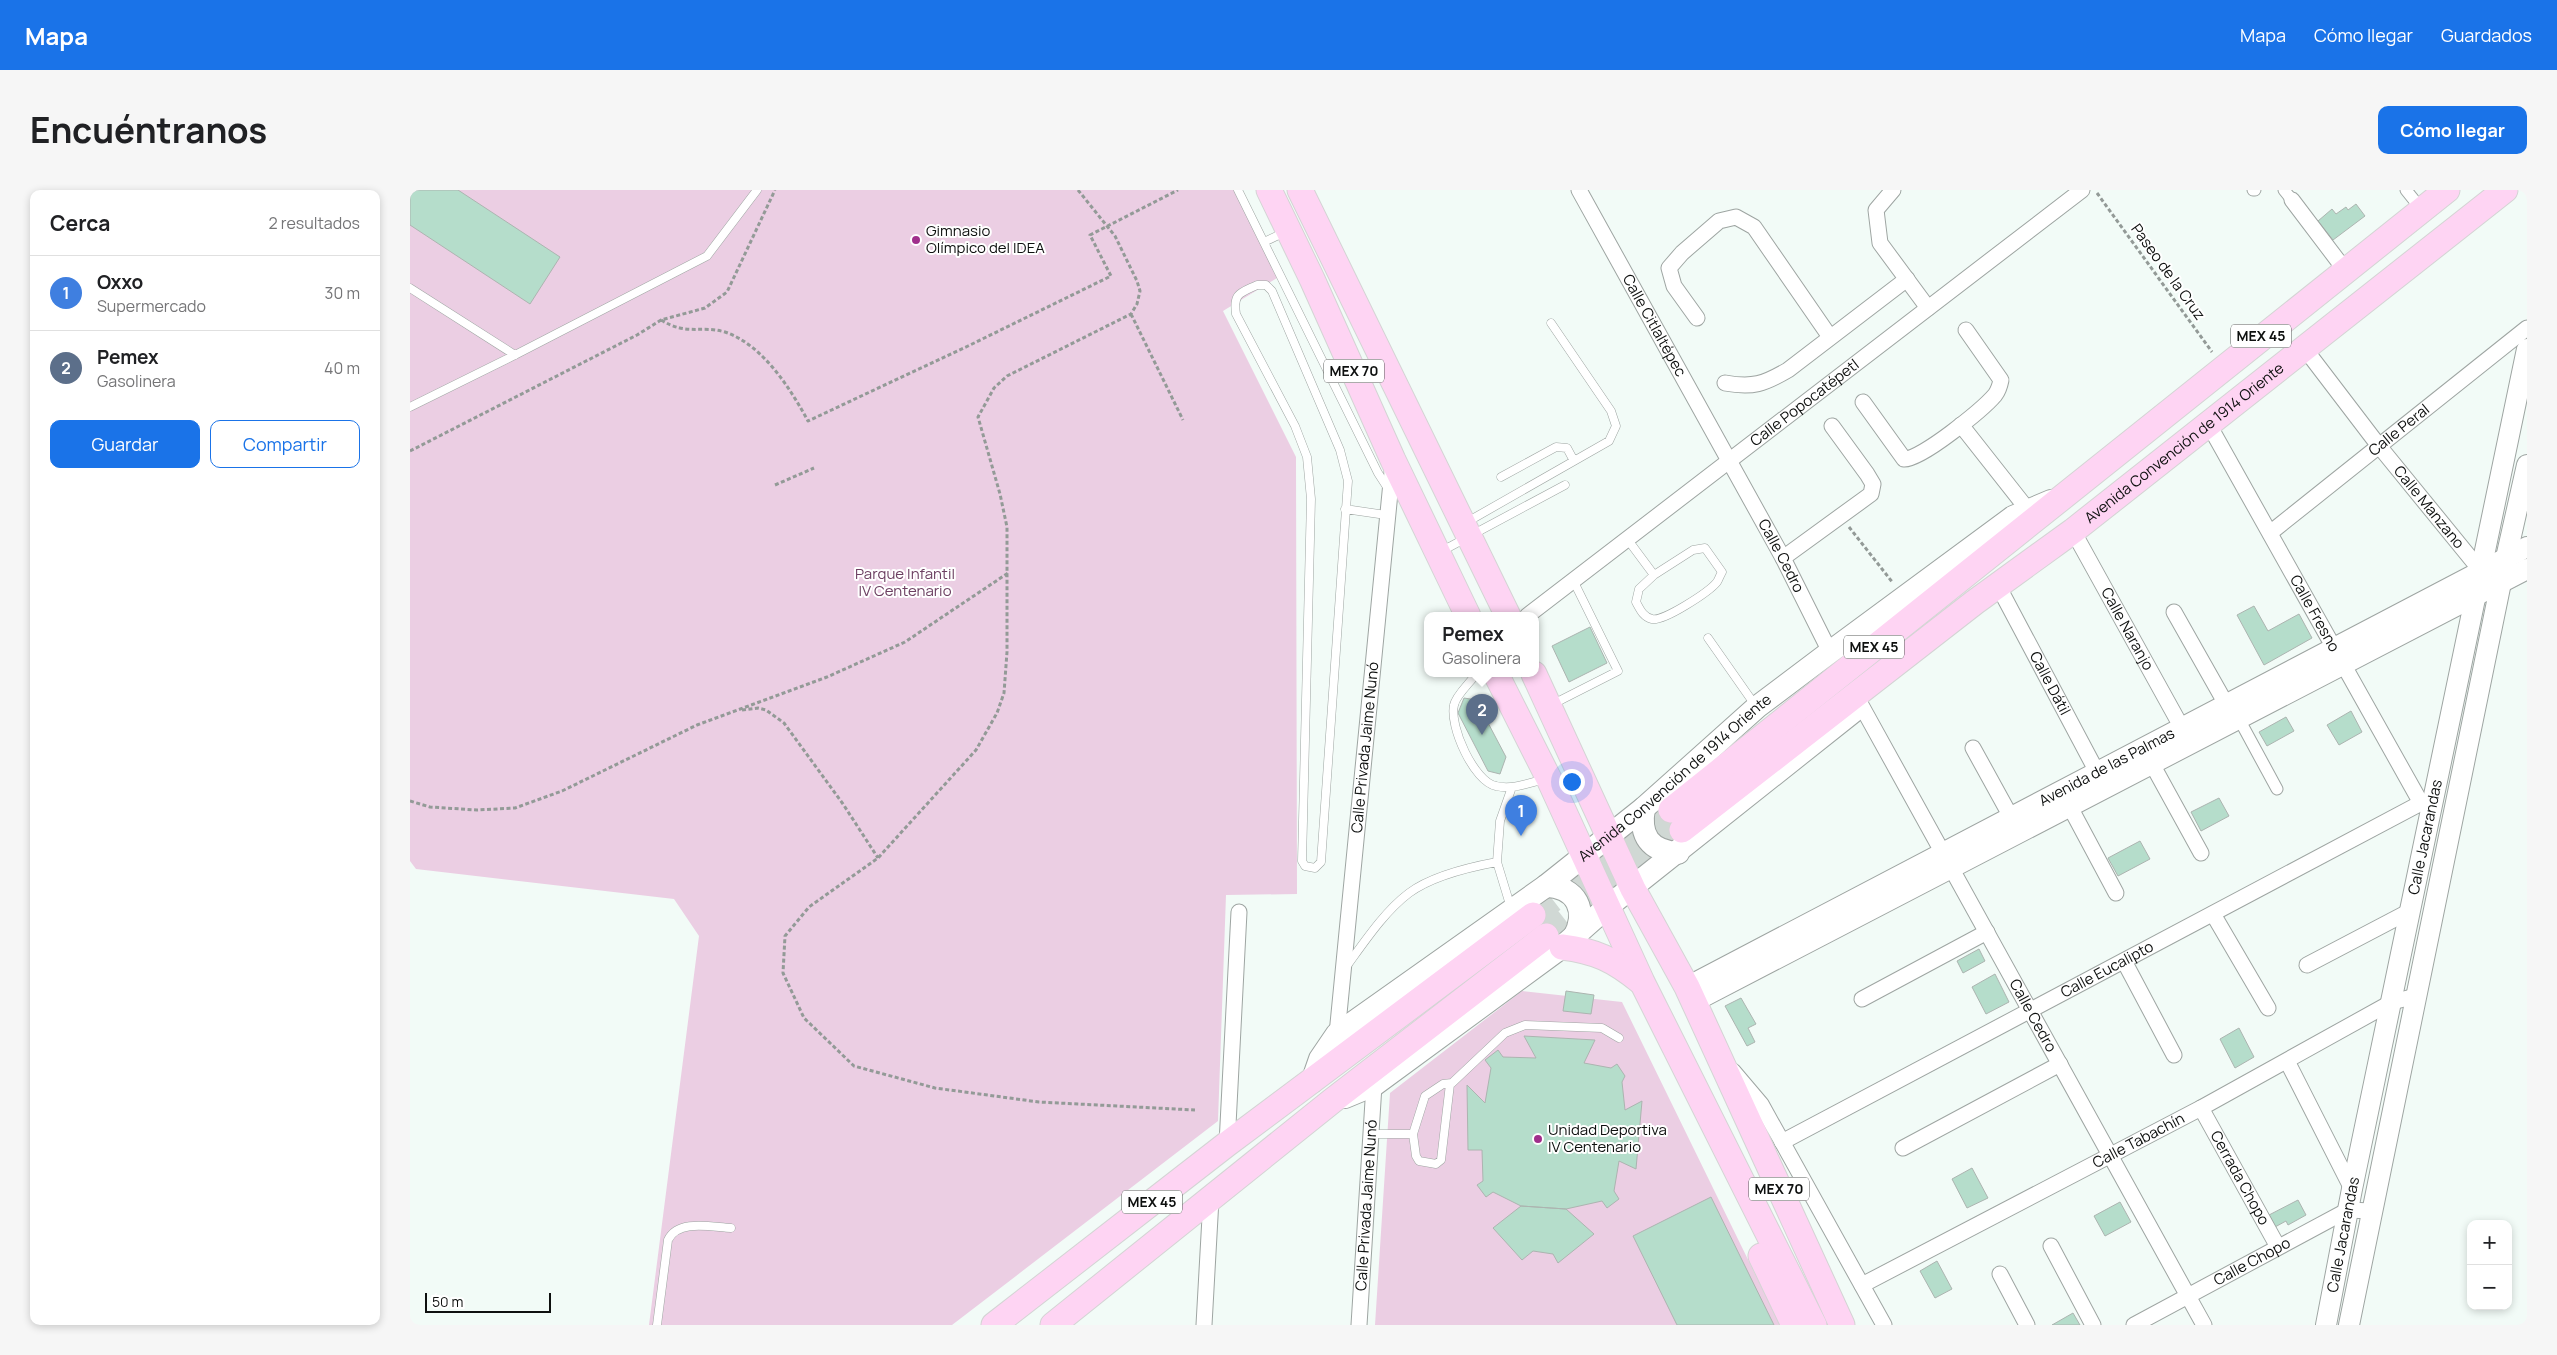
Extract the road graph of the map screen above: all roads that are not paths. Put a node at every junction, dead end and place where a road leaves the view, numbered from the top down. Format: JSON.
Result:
{"nodes":[{"id":1,"x":757,"y":190,"type":"edge"},
{"id":2,"x":1238,"y":190,"type":"edge"},
{"id":3,"x":1269,"y":190,"type":"edge"},
{"id":4,"x":1893,"y":190,"type":"edge"},
{"id":5,"x":2082,"y":190,"type":"edge"},
{"id":6,"x":2406,"y":190,"type":"edge"},
{"id":7,"x":2447,"y":190,"type":"edge"},
{"id":8,"x":2505,"y":190,"type":"edge"},
{"id":9,"x":1581,"y":191,"type":"edge"},
{"id":10,"x":1306,"y":193,"type":"edge"},
{"id":11,"x":2288,"y":195,"type":"edge"},
{"id":12,"x":2422,"y":210,"type":"junction"},
{"id":13,"x":1288,"y":230,"type":"junction"},
{"id":14,"x":1264,"y":242,"type":"junction"},
{"id":15,"x":2345,"y":270,"type":"junction"},
{"id":16,"x":1907,"y":280,"type":"junction"},
{"id":17,"x":410,"y":288,"type":"edge"},
{"id":18,"x":1928,"y":308,"type":"junction"},
{"id":19,"x":1697,"y":318,"type":"dead end"},
{"id":20,"x":1552,"y":323,"type":"dead end"},
{"id":21,"x":2527,"y":328,"type":"edge"},
{"id":22,"x":1966,"y":330,"type":"dead end"},
{"id":23,"x":1830,"y":336,"type":"junction"},
{"id":24,"x":2305,"y":349,"type":"junction"},
{"id":25,"x":2527,"y":349,"type":"edge"},
{"id":26,"x":515,"y":355,"type":"junction"},
{"id":27,"x":1724,"y":383,"type":"dead end"},
{"id":28,"x":1863,"y":402,"type":"dead end"},
{"id":29,"x":410,"y":407,"type":"edge"},
{"id":30,"x":1961,"y":424,"type":"junction"},
{"id":31,"x":2209,"y":425,"type":"junction"},
{"id":32,"x":1832,"y":426,"type":"dead end"},
{"id":33,"x":2379,"y":446,"type":"junction"},
{"id":34,"x":1393,"y":460,"type":"junction"},
{"id":35,"x":1730,"y":460,"type":"junction"},
{"id":36,"x":1574,"y":461,"type":"junction"},
{"id":37,"x":2527,"y":465,"type":"edge"},
{"id":38,"x":1501,"y":476,"type":"dead end"},
{"id":39,"x":1565,"y":485,"type":"dead end"},
{"id":40,"x":1389,"y":490,"type":"junction"},
{"id":41,"x":2061,"y":498,"type":"junction"},
{"id":42,"x":1345,"y":509,"type":"junction"},
{"id":43,"x":2028,"y":510,"type":"junction"},
{"id":44,"x":1386,"y":515,"type":"junction"},
{"id":45,"x":1466,"y":531,"type":"junction"},
{"id":46,"x":2073,"y":531,"type":"junction"},
{"id":47,"x":2270,"y":533,"type":"junction"},
{"id":48,"x":1628,"y":540,"type":"junction"},
{"id":49,"x":2527,"y":546,"type":"edge"},
{"id":50,"x":2052,"y":547,"type":"junction"},
{"id":51,"x":1438,"y":553,"type":"junction"},
{"id":52,"x":1783,"y":558,"type":"junction"},
{"id":53,"x":2506,"y":558,"type":"junction"},
{"id":54,"x":2527,"y":569,"type":"edge"},
{"id":55,"x":2480,"y":571,"type":"junction"},
{"id":56,"x":1654,"y":576,"type":"junction"},
{"id":57,"x":1574,"y":582,"type":"junction"},
{"id":58,"x":2502,"y":582,"type":"junction"},
{"id":59,"x":2003,"y":595,"type":"junction"},
{"id":60,"x":2475,"y":596,"type":"junction"},
{"id":61,"x":1466,"y":612,"type":"edge"},
{"id":62,"x":1506,"y":612,"type":"edge"},
{"id":63,"x":1533,"y":612,"type":"edge"},
{"id":64,"x":2174,"y":612,"type":"dead end"},
{"id":65,"x":1708,"y":638,"type":"dead end"},
{"id":66,"x":2333,"y":646,"type":"junction"},
{"id":67,"x":1830,"y":652,"type":"junction"},
{"id":68,"x":2343,"y":664,"type":"junction"},
{"id":69,"x":1474,"y":677,"type":"edge"},
{"id":70,"x":1498,"y":677,"type":"edge"},
{"id":71,"x":1535,"y":677,"type":"edge"},
{"id":72,"x":1549,"y":705,"type":"junction"},
{"id":73,"x":1861,"y":706,"type":"junction"},
{"id":74,"x":1757,"y":707,"type":"junction"},
{"id":75,"x":2233,"y":712,"type":"junction"},
{"id":76,"x":2182,"y":728,"type":"junction"},
{"id":77,"x":1973,"y":748,"type":"dead end"},
{"id":78,"x":2152,"y":764,"type":"junction"},
{"id":79,"x":2097,"y":772,"type":"junction"},
{"id":80,"x":1549,"y":779,"type":"junction"},
{"id":81,"x":1512,"y":787,"type":"junction"},
{"id":82,"x":2277,"y":789,"type":"dead end"},
{"id":83,"x":2426,"y":805,"type":"junction"},
{"id":84,"x":2070,"y":807,"type":"junction"},
{"id":85,"x":1644,"y":808,"type":"junction"},
{"id":86,"x":2011,"y":817,"type":"junction"},
{"id":87,"x":1677,"y":831,"type":"junction"},
{"id":88,"x":1608,"y":836,"type":"junction"},
{"id":89,"x":2201,"y":853,"type":"dead end"},
{"id":90,"x":1584,"y":856,"type":"junction"},
{"id":91,"x":1947,"y":860,"type":"junction"},
{"id":92,"x":1497,"y":862,"type":"junction"},
{"id":93,"x":1546,"y":886,"type":"junction"},
{"id":94,"x":1633,"y":889,"type":"junction"},
{"id":95,"x":2116,"y":893,"type":"dead end"},
{"id":96,"x":1606,"y":908,"type":"junction"},
{"id":97,"x":2410,"y":910,"type":"junction"},
{"id":98,"x":1239,"y":912,"type":"dead end"},
{"id":99,"x":1522,"y":913,"type":"junction"},
{"id":100,"x":2213,"y":914,"type":"junction"},
{"id":101,"x":1987,"y":932,"type":"junction"},
{"id":102,"x":1561,"y":940,"type":"junction"},
{"id":103,"x":2124,"y":961,"type":"junction"},
{"id":104,"x":2307,"y":965,"type":"dead end"},
{"id":105,"x":1342,"y":972,"type":"junction"},
{"id":106,"x":1642,"y":982,"type":"junction"},
{"id":107,"x":1690,"y":995,"type":"junction"},
{"id":108,"x":2416,"y":996,"type":"junction"},
{"id":109,"x":1862,"y":998,"type":"dead end"},
{"id":110,"x":2392,"y":1002,"type":"junction"},
{"id":111,"x":2268,"y":1008,"type":"dead end"},
{"id":112,"x":2030,"y":1011,"type":"junction"},
{"id":113,"x":1337,"y":1034,"type":"junction"},
{"id":114,"x":1619,"y":1038,"type":"dead end"},
{"id":115,"x":1716,"y":1052,"type":"junction"},
{"id":116,"x":2174,"y":1055,"type":"dead end"},
{"id":117,"x":1680,"y":1059,"type":"junction"},
{"id":118,"x":2287,"y":1061,"type":"junction"},
{"id":119,"x":2060,"y":1064,"type":"junction"},
{"id":120,"x":1312,"y":1082,"type":"junction"},
{"id":121,"x":1450,"y":1084,"type":"junction"},
{"id":122,"x":1374,"y":1085,"type":"junction"},
{"id":123,"x":1332,"y":1101,"type":"junction"},
{"id":124,"x":2201,"y":1108,"type":"junction"},
{"id":125,"x":1371,"y":1134,"type":"junction"},
{"id":126,"x":1413,"y":1134,"type":"junction"},
{"id":127,"x":1782,"y":1142,"type":"junction"},
{"id":128,"x":1227,"y":1144,"type":"junction"},
{"id":129,"x":1903,"y":1148,"type":"dead end"},
{"id":130,"x":2110,"y":1156,"type":"junction"},
{"id":131,"x":2352,"y":1189,"type":"junction"},
{"id":132,"x":1211,"y":1199,"type":"junction"},
{"id":133,"x":2348,"y":1210,"type":"junction"},
{"id":134,"x":2371,"y":1211,"type":"junction"},
{"id":135,"x":731,"y":1228,"type":"dead end"},
{"id":136,"x":2051,"y":1246,"type":"dead end"},
{"id":137,"x":2278,"y":1247,"type":"junction"},
{"id":138,"x":2000,"y":1274,"type":"dead end"},
{"id":139,"x":1862,"y":1284,"type":"junction"},
{"id":140,"x":2188,"y":1296,"type":"junction"},
{"id":141,"x":657,"y":1325,"type":"edge"},
{"id":142,"x":994,"y":1325,"type":"edge"},
{"id":143,"x":1053,"y":1325,"type":"edge"},
{"id":144,"x":1204,"y":1325,"type":"edge"},
{"id":145,"x":1360,"y":1325,"type":"edge"},
{"id":146,"x":1794,"y":1325,"type":"edge"},
{"id":147,"x":1814,"y":1325,"type":"edge"},
{"id":148,"x":1842,"y":1325,"type":"edge"},
{"id":149,"x":1884,"y":1325,"type":"edge"},
{"id":150,"x":2027,"y":1325,"type":"edge"},
{"id":151,"x":2093,"y":1325,"type":"edge"},
{"id":152,"x":2134,"y":1325,"type":"edge"},
{"id":153,"x":2204,"y":1325,"type":"edge"},
{"id":154,"x":2326,"y":1325,"type":"edge"},
{"id":155,"x":2349,"y":1325,"type":"edge"}],
"edges":[{"from":1,"to":26,"type":"lane"},
{"from":2,"to":14,"type":"lane"},
{"from":3,"to":13,"type":"main road","number":"MEX 70"},
{"from":4,"to":16,"type":"street"},
{"from":5,"to":18,"type":"street","name":"Calle Popocatépetl"},
{"from":6,"to":12,"type":"street"},
{"from":7,"to":12,"type":"main road","name":"Avenida Convención de 1914 Oriente","number":"MEX 45"},
{"from":8,"to":24,"type":"main road","name":"Avenida Convención de 1914 Oriente","number":"MEX 45"},
{"from":9,"to":35,"type":"street","name":"Calle Citlaltépec"},
{"from":10,"to":45,"type":"main road","number":"MEX 70"},
{"from":11,"to":15,"type":"street"},
{"from":12,"to":15,"type":"main road","name":"Avenida Convención de 1914 Oriente","number":"MEX 45"},
{"from":13,"to":14,"type":"lane"},
{"from":13,"to":34,"type":"main road","number":"MEX 70"},
{"from":14,"to":40,"type":"lane"},
{"from":15,"to":41,"type":"main road","name":"Avenida Convención de 1914 Oriente","number":"MEX 45"},
{"from":16,"to":18,"type":"street"},
{"from":16,"to":23,"type":"street"},
{"from":17,"to":26,"type":"lane"},
{"from":18,"to":35,"type":"street","name":"Calle Popocatépetl"},
{"from":19,"to":23,"type":"street"},
{"from":20,"to":36,"type":"lane"},
{"from":21,"to":33,"type":"street","name":"Calle Peral"},
{"from":22,"to":30,"type":"street"},
{"from":23,"to":27,"type":"street"},
{"from":24,"to":31,"type":"main road","name":"Avenida Convención de 1914 Oriente","number":"MEX 45"},
{"from":24,"to":33,"type":"street","name":"Calle Manzano"},
{"from":25,"to":55,"type":"street","name":"Calle Jacarandas"},
{"from":26,"to":29,"type":"lane"},
{"from":28,"to":30,"type":"street"},
{"from":30,"to":43,"type":"street"},
{"from":31,"to":46,"type":"main road","name":"Avenida Convención de 1914 Oriente","number":"MEX 45"},
{"from":31,"to":47,"type":"street","name":"Calle Fresno"},
{"from":32,"to":52,"type":"street"},
{"from":33,"to":47,"type":"street","name":"Calle Peral"},
{"from":33,"to":55,"type":"street","name":"Calle Manzano"},
{"from":34,"to":40,"type":"street","name":"Calle Privada Jaime Nunó"},
{"from":34,"to":51,"type":"main road","number":"MEX 70"},
{"from":35,"to":48,"type":"street","name":"Calle Popocatépetl"},
{"from":35,"to":52,"type":"street","name":"Calle Cedro"},
{"from":36,"to":38,"type":"lane"},
{"from":36,"to":45,"type":"lane"},
{"from":37,"to":53,"type":"street","name":"Calle Jacarandas"},
{"from":39,"to":45,"type":"lane"},
{"from":40,"to":44,"type":"street","name":"Calle Privada Jaime Nunó"},
{"from":41,"to":43,"type":"main road","name":"Avenida Convención de 1914 Oriente"},
{"from":41,"to":87,"type":"main road","name":"Avenida Convención de 1914 Oriente","number":"MEX 45"},
{"from":42,"to":42,"type":"lane"},
{"from":42,"to":44,"type":"lane"},
{"from":43,"to":67,"type":"main road","name":"Avenida Convención de 1914 Oriente"},
{"from":44,"to":105,"type":"street","name":"Calle Privada Jaime Nunó"},
{"from":45,"to":51,"type":"lane"},
{"from":45,"to":62,"type":"main road","number":"MEX 70"},
{"from":46,"to":50,"type":"main road","name":"Avenida Convención de 1914 Oriente","number":"MEX 45"},
{"from":46,"to":76,"type":"street","name":"Calle Naranjo"},
{"from":47,"to":66,"type":"street","name":"Calle Fresno"},
{"from":48,"to":56,"type":"lane"},
{"from":48,"to":57,"type":"street","name":"Calle Popocatépetl"},
{"from":49,"to":53,"type":"street","name":"Avenida de las Palmas"},
{"from":50,"to":59,"type":"main road","name":"Avenida Convención de 1914 Oriente"},
{"from":50,"to":87,"type":"main road","name":"Avenida Convención de 1914 Oriente","number":"MEX 45"},
{"from":51,"to":61,"type":"main road","number":"MEX 70"},
{"from":52,"to":67,"type":"street","name":"Calle Cedro"},
{"from":53,"to":55,"type":"street","name":"Avenida de las Palmas"},
{"from":53,"to":58,"type":"street","name":"Calle Jacarandas"},
{"from":54,"to":58,"type":"street","name":"Avenida de las Palmas"},
{"from":55,"to":60,"type":"street","name":"Calle Jacarandas"},
{"from":55,"to":66,"type":"street","name":"Avenida de las Palmas"},
{"from":56,"to":56,"type":"lane"},
{"from":57,"to":63,"type":"street","name":"Calle Popocatépetl"},
{"from":57,"to":72,"type":"lane"},
{"from":58,"to":60,"type":"street","name":"Avenida de las Palmas"},
{"from":58,"to":108,"type":"street","name":"Calle Jacarandas"},
{"from":59,"to":73,"type":"main road","name":"Avenida Convención de 1914 Oriente"},
{"from":59,"to":79,"type":"street","name":"Calle Dátil"},
{"from":60,"to":68,"type":"street","name":"Avenida de las Palmas"},
{"from":60,"to":83,"type":"street","name":"Calle Jacarandas"},
{"from":64,"to":75,"type":"street"},
{"from":65,"to":74,"type":"lane"},
{"from":66,"to":68,"type":"street","name":"Calle Fresno"},
{"from":66,"to":75,"type":"street","name":"Avenida de las Palmas"},
{"from":67,"to":74,"type":"main road","name":"Avenida Convención de 1914 Oriente"},
{"from":68,"to":75,"type":"street","name":"Avenida de las Palmas"},
{"from":68,"to":83,"type":"street","name":"Calle Fresno"},
{"from":69,"to":81,"type":"lane"},
{"from":70,"to":80,"type":"main road","number":"MEX 70"},
{"from":71,"to":72,"type":"main road","number":"MEX 70"},
{"from":72,"to":88,"type":"main road","number":"MEX 70"},
{"from":73,"to":87,"type":"main road","name":"Avenida Convención de 1914 Oriente"},
{"from":73,"to":91,"type":"street","name":"Calle Cedro"},
{"from":74,"to":85,"type":"main road","name":"Avenida Convención de 1914 Oriente"},
{"from":75,"to":76,"type":"street","name":"Avenida de las Palmas"},
{"from":75,"to":78,"type":"street","name":"Avenida de las Palmas"},
{"from":75,"to":82,"type":"street"},
{"from":76,"to":79,"type":"street","name":"Avenida de las Palmas"},
{"from":77,"to":86,"type":"street"},
{"from":78,"to":84,"type":"street","name":"Avenida de las Palmas"},
{"from":78,"to":89,"type":"street"},
{"from":79,"to":86,"type":"street","name":"Avenida de las Palmas"},
{"from":80,"to":81,"type":"lane"},
{"from":80,"to":90,"type":"main road","number":"MEX 70"},
{"from":81,"to":92,"type":"lane"},
{"from":83,"to":97,"type":"street","name":"Calle Jacarandas"},
{"from":83,"to":100,"type":"street","name":"Calle Eucalipto"},
{"from":84,"to":91,"type":"street","name":"Avenida de las Palmas"},
{"from":84,"to":95,"type":"street"},
{"from":85,"to":87,"type":"main road"},
{"from":85,"to":88,"type":"main road","name":"Avenida Convención de 1914 Oriente"},
{"from":86,"to":91,"type":"street","name":"Avenida de las Palmas"},
{"from":87,"to":94,"type":"main road","name":"Avenida Convención de 1914 Oriente"},
{"from":88,"to":90,"type":"main road","name":"Avenida Convención de 1914 Oriente"},
{"from":88,"to":94,"type":"main road","number":"MEX 70"},
{"from":90,"to":93,"type":"main road","name":"Avenida Convención de 1914 Oriente"},
{"from":90,"to":96,"type":"main road","number":"MEX 70"},
{"from":91,"to":101,"type":"street","name":"Calle Cedro"},
{"from":91,"to":107,"type":"street","name":"Avenida de las Palmas"},
{"from":92,"to":99,"type":"lane"},
{"from":92,"to":105,"type":"lane"},
{"from":93,"to":99,"type":"main road","name":"Avenida Convención de 1914 Oriente"},
{"from":93,"to":102,"type":"main road"},
{"from":94,"to":96,"type":"main road","name":"Avenida Convención de 1914 Oriente"},
{"from":94,"to":107,"type":"main road","number":"MEX 70"},
{"from":96,"to":102,"type":"main road","name":"Avenida Convención de 1914 Oriente"},
{"from":96,"to":106,"type":"main road","number":"MEX 70"},
{"from":97,"to":104,"type":"street"},
{"from":97,"to":110,"type":"street","name":"Calle Jacarandas"},
{"from":98,"to":128,"type":"street"},
{"from":99,"to":113,"type":"main road","name":"Avenida Convención de 1914 Oriente"},
{"from":99,"to":120,"type":"main road","name":"Avenida Convención de 1914 Oriente","number":"MEX 45"},
{"from":100,"to":103,"type":"street","name":"Calle Eucalipto"},
{"from":100,"to":111,"type":"street"},
{"from":101,"to":109,"type":"street"},
{"from":101,"to":112,"type":"street","name":"Calle Cedro"},
{"from":102,"to":106,"type":"main road"},
{"from":102,"to":122,"type":"main road","name":"Avenida Convención de 1914 Oriente"},
{"from":102,"to":123,"type":"main road","name":"Avenida Convención de 1914 Oriente","number":"MEX 45"},
{"from":103,"to":112,"type":"street","name":"Calle Eucalipto"},
{"from":103,"to":116,"type":"street"},
{"from":105,"to":113,"type":"street","name":"Calle Privada Jaime Nunó"},
{"from":106,"to":117,"type":"main road","number":"MEX 70"},
{"from":107,"to":115,"type":"main road","number":"MEX 70"},
{"from":108,"to":110,"type":"street","name":"Calle Tabachín"},
{"from":108,"to":134,"type":"street","name":"Calle Jacarandas"},
{"from":110,"to":118,"type":"street","name":"Calle Tabachín"},
{"from":110,"to":131,"type":"street","name":"Calle Jacarandas"},
{"from":112,"to":119,"type":"street","name":"Calle Cedro"},
{"from":112,"to":127,"type":"street","name":"Calle Eucalipto"},
{"from":113,"to":120,"type":"main road","name":"Avenida Convención de 1914 Oriente"},
{"from":114,"to":121,"type":"lane"},
{"from":115,"to":127,"type":"street"},
{"from":115,"to":148,"type":"main road","number":"MEX 70"},
{"from":117,"to":146,"type":"main road"},
{"from":117,"to":147,"type":"main road","number":"MEX 70"},
{"from":118,"to":124,"type":"street","name":"Calle Tabachín"},
{"from":118,"to":131,"type":"street"},
{"from":119,"to":129,"type":"street"},
{"from":119,"to":130,"type":"street","name":"Calle Cedro"},
{"from":120,"to":128,"type":"main road","name":"Avenida Convención de 1914 Oriente","number":"MEX 45"},
{"from":121,"to":126,"type":"lane"},
{"from":121,"to":126,"type":"lane"},
{"from":122,"to":123,"type":"main road","name":"Avenida Convención de 1914 Oriente"},
{"from":122,"to":125,"type":"street","name":"Calle Privada Jaime Nunó"},
{"from":123,"to":132,"type":"main road","name":"Avenida Convención de 1914 Oriente","number":"MEX 45"},
{"from":124,"to":130,"type":"street","name":"Calle Tabachín"},
{"from":124,"to":137,"type":"street","name":"Cerrada Chopo"},
{"from":125,"to":126,"type":"lane"},
{"from":125,"to":145,"type":"street","name":"Calle Privada Jaime Nunó"},
{"from":127,"to":139,"type":"street"},
{"from":128,"to":142,"type":"main road","name":"Avenida Convención de 1914 Oriente","number":"MEX 45"},
{"from":130,"to":139,"type":"street","name":"Calle Tabachín"},
{"from":130,"to":140,"type":"street","name":"Calle Cedro"},
{"from":131,"to":133,"type":"street","name":"Calle Jacarandas"},
{"from":132,"to":143,"type":"main road","name":"Avenida Convención de 1914 Oriente","number":"MEX 45"},
{"from":132,"to":144,"type":"street"},
{"from":133,"to":134,"type":"street"},
{"from":133,"to":137,"type":"street","name":"Calle Chopo"},
{"from":133,"to":154,"type":"street","name":"Calle Jacarandas"},
{"from":134,"to":155,"type":"street","name":"Calle Jacarandas"},
{"from":135,"to":141,"type":"lane"},
{"from":136,"to":151,"type":"street"},
{"from":137,"to":140,"type":"street","name":"Calle Chopo"},
{"from":138,"to":150,"type":"street"},
{"from":139,"to":149,"type":"street"},
{"from":140,"to":152,"type":"street","name":"Calle Chopo"},
{"from":140,"to":153,"type":"street","name":"Calle Cedro"}]}
